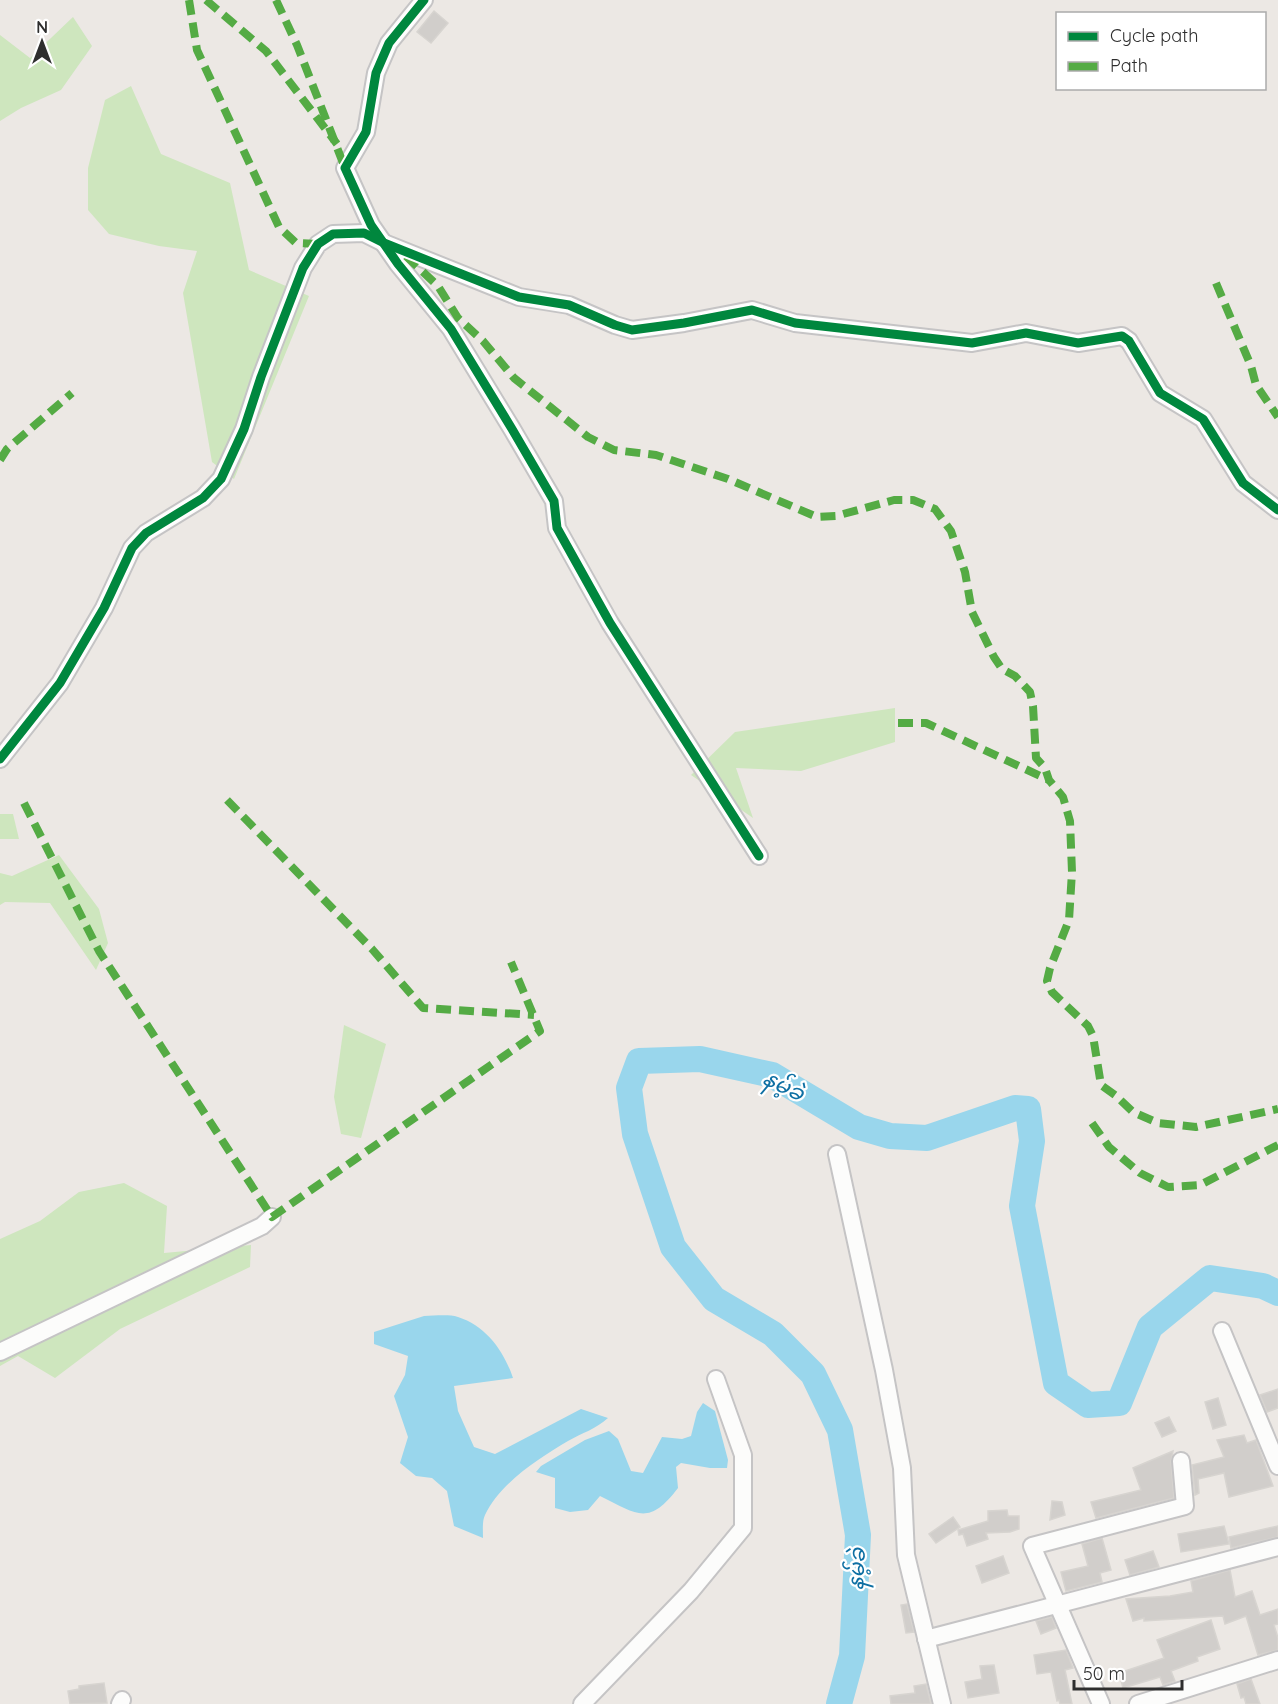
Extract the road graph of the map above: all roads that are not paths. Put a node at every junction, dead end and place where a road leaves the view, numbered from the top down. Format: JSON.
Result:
{"nodes":[{"id":1,"x":424,"y":0,"type":"edge"},
{"id":2,"x":384,"y":243,"type":"junction"},
{"id":3,"x":1278,"y":510,"type":"edge"},
{"id":4,"x":0,"y":759,"type":"edge"},
{"id":5,"x":759,"y":856,"type":"dead end"},
{"id":6,"x":837,"y":1154,"type":"dead end"},
{"id":7,"x":272,"y":1217,"type":"dead end"},
{"id":8,"x":1222,"y":1331,"type":"dead end"},
{"id":9,"x":0,"y":1352,"type":"edge"},
{"id":10,"x":716,"y":1379,"type":"dead end"},
{"id":11,"x":1181,"y":1461,"type":"dead end"},
{"id":12,"x":1278,"y":1466,"type":"edge"},
{"id":13,"x":1278,"y":1547,"type":"edge"},
{"id":14,"x":1057,"y":1604,"type":"junction"},
{"id":15,"x":927,"y":1639,"type":"junction"},
{"id":16,"x":1278,"y":1660,"type":"edge"},
{"id":17,"x":582,"y":1704,"type":"edge"},
{"id":18,"x":942,"y":1704,"type":"edge"},
{"id":19,"x":1101,"y":1704,"type":"edge"},
{"id":20,"x":1138,"y":1704,"type":"edge"}],
"edges":[{"from":1,"to":2,"type":"street"},
{"from":2,"to":3,"type":"street"},
{"from":2,"to":4,"type":"street"},
{"from":2,"to":5,"type":"street"},
{"from":6,"to":15,"type":"street"},
{"from":7,"to":9,"type":"street"},
{"from":8,"to":12,"type":"street"},
{"from":10,"to":17,"type":"street"},
{"from":11,"to":14,"type":"street"},
{"from":13,"to":14,"type":"street"},
{"from":14,"to":15,"type":"street"},
{"from":14,"to":19,"type":"street"},
{"from":15,"to":18,"type":"street"},
{"from":16,"to":20,"type":"street"}]}
